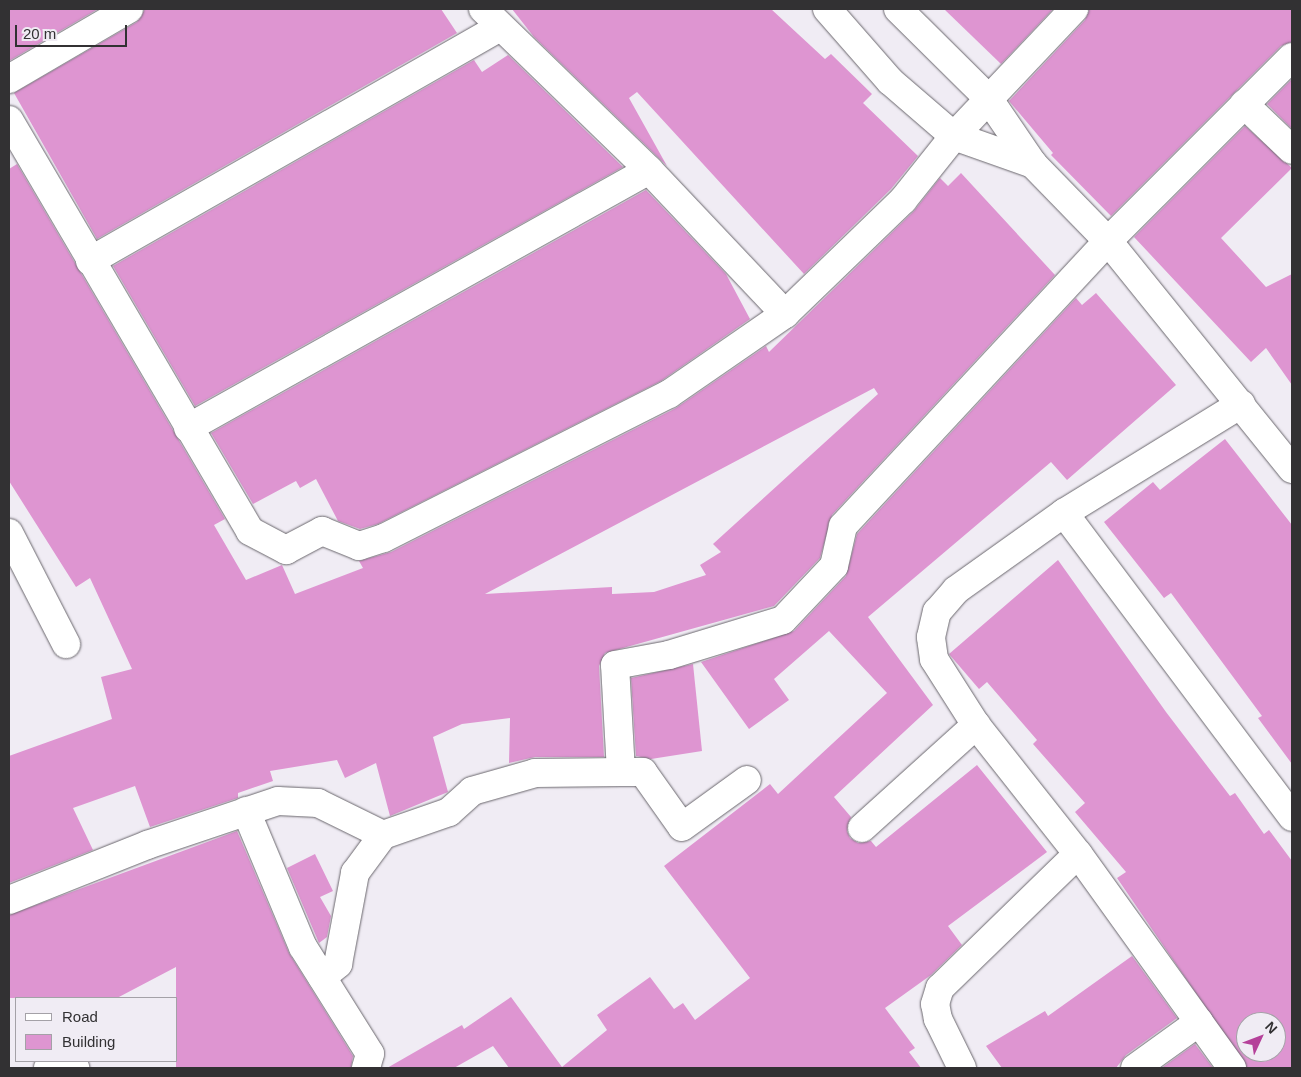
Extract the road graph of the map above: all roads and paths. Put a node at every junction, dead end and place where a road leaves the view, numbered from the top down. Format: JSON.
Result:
{"nodes":[{"id":1,"x":129,"y":9,"type":"edge"},
{"id":2,"x":827,"y":9,"type":"edge"},
{"id":3,"x":898,"y":9,"type":"edge"},
{"id":4,"x":1074,"y":9,"type":"edge"},
{"id":5,"x":491,"y":18,"type":"edge"},
{"id":6,"x":1292,"y":57,"type":"edge"},
{"id":7,"x":9,"y":79,"type":"edge"},
{"id":8,"x":988,"y":98,"type":"junction"},
{"id":9,"x":1244,"y":104,"type":"junction"},
{"id":10,"x":9,"y":120,"type":"edge"},
{"id":11,"x":954,"y":136,"type":"junction"},
{"id":12,"x":1292,"y":150,"type":"edge"},
{"id":13,"x":1033,"y":164,"type":"junction"},
{"id":14,"x":649,"y":170,"type":"junction"},
{"id":15,"x":1108,"y":241,"type":"junction"},
{"id":16,"x":90,"y":262,"type":"junction"},
{"id":17,"x":785,"y":314,"type":"junction"},
{"id":18,"x":1237,"y":398,"type":"junction"},
{"id":19,"x":188,"y":428,"type":"junction"},
{"id":20,"x":1292,"y":469,"type":"edge"},
{"id":21,"x":1064,"y":513,"type":"junction"},
{"id":22,"x":9,"y":533,"type":"edge"},
{"id":23,"x":66,"y":644,"type":"dead end"},
{"id":24,"x":976,"y":725,"type":"junction"},
{"id":25,"x":621,"y":772,"type":"junction"},
{"id":26,"x":747,"y":780,"type":"dead end"},
{"id":27,"x":246,"y":811,"type":"junction"},
{"id":28,"x":1292,"y":817,"type":"edge"},
{"id":29,"x":862,"y":828,"type":"dead end"},
{"id":30,"x":383,"y":835,"type":"junction"},
{"id":31,"x":1078,"y":854,"type":"junction"},
{"id":32,"x":9,"y":900,"type":"edge"},
{"id":33,"x":322,"y":977,"type":"junction"},
{"id":34,"x":1199,"y":1022,"type":"junction"},
{"id":35,"x":48,"y":1068,"type":"edge"},
{"id":36,"x":75,"y":1068,"type":"edge"},
{"id":37,"x":366,"y":1068,"type":"edge"},
{"id":38,"x":962,"y":1068,"type":"edge"},
{"id":39,"x":1135,"y":1068,"type":"edge"},
{"id":40,"x":1232,"y":1068,"type":"edge"}],
"edges":[{"from":1,"to":7,"type":"street"},
{"from":2,"to":11,"type":"street"},
{"from":3,"to":8,"type":"street"},
{"from":4,"to":8,"type":"street"},
{"from":5,"to":14,"type":"street"},
{"from":5,"to":16,"type":"street"},
{"from":6,"to":9,"type":"street"},
{"from":8,"to":11,"type":"street"},
{"from":8,"to":13,"type":"street"},
{"from":9,"to":12,"type":"street"},
{"from":9,"to":15,"type":"street"},
{"from":10,"to":16,"type":"street"},
{"from":11,"to":13,"type":"street"},
{"from":11,"to":17,"type":"street"},
{"from":13,"to":15,"type":"street"},
{"from":14,"to":17,"type":"street"},
{"from":14,"to":19,"type":"street"},
{"from":15,"to":18,"type":"street"},
{"from":15,"to":25,"type":"street"},
{"from":16,"to":19,"type":"street"},
{"from":17,"to":19,"type":"street"},
{"from":18,"to":20,"type":"street"},
{"from":18,"to":21,"type":"street"},
{"from":21,"to":24,"type":"street"},
{"from":21,"to":28,"type":"street"},
{"from":22,"to":23,"type":"street"},
{"from":24,"to":29,"type":"street"},
{"from":24,"to":31,"type":"street"},
{"from":25,"to":26,"type":"street"},
{"from":25,"to":30,"type":"street"},
{"from":27,"to":30,"type":"street"},
{"from":27,"to":32,"type":"street"},
{"from":27,"to":33,"type":"street"},
{"from":30,"to":33,"type":"street"},
{"from":31,"to":34,"type":"street"},
{"from":31,"to":38,"type":"street"},
{"from":33,"to":37,"type":"street"},
{"from":34,"to":39,"type":"street"},
{"from":34,"to":40,"type":"street"},
{"from":35,"to":36,"type":"street"}]}
